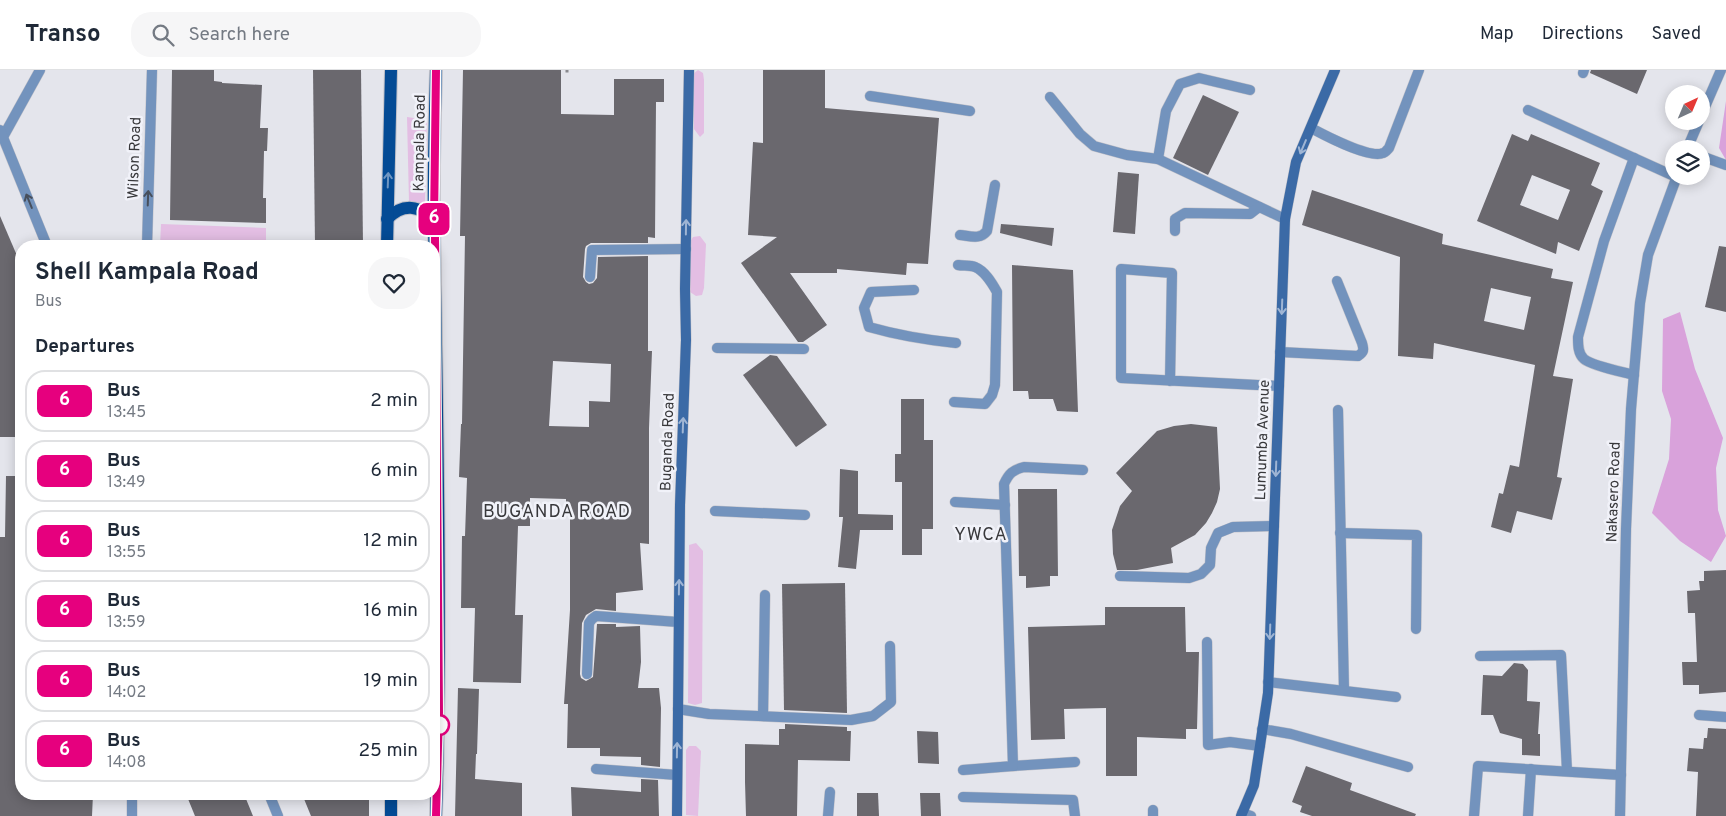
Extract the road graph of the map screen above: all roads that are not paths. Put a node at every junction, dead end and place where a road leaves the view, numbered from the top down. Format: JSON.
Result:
{"nodes":[{"id":1,"x":40,"y":70,"type":"edge"},
{"id":2,"x":152,"y":70,"type":"edge"},
{"id":3,"x":391,"y":70,"type":"edge"},
{"id":4,"x":436,"y":70,"type":"edge"},
{"id":5,"x":688,"y":70,"type":"edge"},
{"id":6,"x":1335,"y":70,"type":"edge"},
{"id":7,"x":1419,"y":70,"type":"edge"},
{"id":8,"x":1721,"y":70,"type":"edge"},
{"id":9,"x":1250,"y":90,"type":"dead end"},
{"id":10,"x":1710,"y":95,"type":"edge"},
{"id":11,"x":870,"y":96,"type":"dead end"},
{"id":12,"x":1050,"y":97,"type":"dead end"},
{"id":13,"x":1528,"y":110,"type":"dead end"},
{"id":14,"x":970,"y":111,"type":"dead end"},
{"id":15,"x":1311,"y":128,"type":"junction"},
{"id":16,"x":1,"y":134,"type":"edge"},
{"id":17,"x":1634,"y":158,"type":"junction"},
{"id":18,"x":1710,"y":159,"type":"edge"},
{"id":19,"x":1158,"y":160,"type":"junction"},
{"id":20,"x":1726,"y":165,"type":"edge"},
{"id":21,"x":1665,"y":172,"type":"edge"},
{"id":22,"x":995,"y":185,"type":"dead end"},
{"id":23,"x":1673,"y":185,"type":"edge"},
{"id":24,"x":1259,"y":208,"type":"junction"},
{"id":25,"x":386,"y":219,"type":"junction"},
{"id":26,"x":1285,"y":219,"type":"junction"},
{"id":27,"x":434,"y":230,"type":"junction"},
{"id":28,"x":1175,"y":232,"type":"dead end"},
{"id":29,"x":960,"y":234,"type":"dead end"},
{"id":30,"x":45,"y":240,"type":"edge"},
{"id":31,"x":147,"y":240,"type":"edge"},
{"id":32,"x":389,"y":240,"type":"edge"},
{"id":33,"x":429,"y":240,"type":"edge"},
{"id":34,"x":434,"y":240,"type":"edge"},
{"id":35,"x":686,"y":249,"type":"junction"},
{"id":36,"x":958,"y":265,"type":"dead end"},
{"id":37,"x":590,"y":277,"type":"dead end"},
{"id":38,"x":1337,"y":281,"type":"dead end"},
{"id":39,"x":914,"y":290,"type":"dead end"},
{"id":40,"x":956,"y":343,"type":"dead end"},
{"id":41,"x":717,"y":348,"type":"dead end"},
{"id":42,"x":804,"y":349,"type":"dead end"},
{"id":43,"x":1280,"y":352,"type":"junction"},
{"id":44,"x":1634,"y":375,"type":"junction"},
{"id":45,"x":1170,"y":381,"type":"junction"},
{"id":46,"x":1279,"y":386,"type":"junction"},
{"id":47,"x":954,"y":402,"type":"dead end"},
{"id":48,"x":1338,"y":410,"type":"dead end"},
{"id":49,"x":1083,"y":470,"type":"dead end"},
{"id":50,"x":955,"y":502,"type":"dead end"},
{"id":51,"x":1005,"y":505,"type":"junction"},
{"id":52,"x":715,"y":512,"type":"dead end"},
{"id":53,"x":805,"y":515,"type":"dead end"},
{"id":54,"x":1274,"y":526,"type":"junction"},
{"id":55,"x":1340,"y":533,"type":"junction"},
{"id":56,"x":1120,"y":576,"type":"dead end"},
{"id":57,"x":765,"y":594,"type":"dead end"},
{"id":58,"x":678,"y":622,"type":"junction"},
{"id":59,"x":1416,"y":629,"type":"dead end"},
{"id":60,"x":1207,"y":642,"type":"dead end"},
{"id":61,"x":890,"y":646,"type":"dead end"},
{"id":62,"x":1480,"y":656,"type":"dead end"},
{"id":63,"x":587,"y":674,"type":"dead end"},
{"id":64,"x":1268,"y":682,"type":"junction"},
{"id":65,"x":1344,"y":690,"type":"junction"},
{"id":66,"x":1396,"y":697,"type":"dead end"},
{"id":67,"x":678,"y":709,"type":"junction"},
{"id":68,"x":1699,"y":715,"type":"dead end"},
{"id":69,"x":764,"y":716,"type":"junction"},
{"id":70,"x":1726,"y":718,"type":"edge"},
{"id":71,"x":1262,"y":729,"type":"junction"},
{"id":72,"x":1260,"y":746,"type":"junction"},
{"id":73,"x":1075,"y":762,"type":"dead end"},
{"id":74,"x":1013,"y":766,"type":"junction"},
{"id":75,"x":1408,"y":767,"type":"dead end"},
{"id":76,"x":596,"y":768,"type":"dead end"},
{"id":77,"x":1531,"y":769,"type":"junction"},
{"id":78,"x":963,"y":770,"type":"dead end"},
{"id":79,"x":1567,"y":771,"type":"junction"},
{"id":80,"x":677,"y":775,"type":"junction"},
{"id":81,"x":1621,"y":775,"type":"junction"},
{"id":82,"x":830,"y":792,"type":"dead end"},
{"id":83,"x":963,"y":797,"type":"dead end"},
{"id":84,"x":132,"y":800,"type":"edge"},
{"id":85,"x":271,"y":800,"type":"edge"},
{"id":86,"x":391,"y":800,"type":"edge"},
{"id":87,"x":436,"y":800,"type":"edge"},
{"id":88,"x":1245,"y":815,"type":"edge"},
{"id":89,"x":132,"y":816,"type":"edge"},
{"id":90,"x":278,"y":816,"type":"edge"},
{"id":91,"x":391,"y":816,"type":"edge"},
{"id":92,"x":436,"y":816,"type":"edge"},
{"id":93,"x":677,"y":816,"type":"edge"},
{"id":94,"x":828,"y":816,"type":"edge"},
{"id":95,"x":1075,"y":816,"type":"edge"},
{"id":96,"x":1474,"y":816,"type":"edge"},
{"id":97,"x":1528,"y":816,"type":"edge"},
{"id":98,"x":1620,"y":816,"type":"edge"}],
"edges":[{"from":1,"to":16,"type":"street"},
{"from":31,"to":2,"type":"street","name":"Wilson Road","one_way":true},
{"from":25,"to":3,"type":"main road","name":"Kampala Road","one_way":true},
{"from":4,"to":27,"type":"main road","name":"Kampala Road"},
{"from":35,"to":5,"type":"main road","name":"Buganda Road","one_way":true},
{"from":6,"to":15,"type":"main road","name":"Lumumba Avenue"},
{"from":7,"to":15,"type":"street"},
{"from":8,"to":10,"type":"street"},
{"from":9,"to":19,"type":"street"},
{"from":11,"to":14,"type":"street"},
{"from":12,"to":19,"type":"street"},
{"from":13,"to":17,"type":"street"},
{"from":15,"to":26,"type":"main road","name":"Lumumba Avenue","one_way":true},
{"from":30,"to":16,"type":"street","one_way":true},
{"from":17,"to":21,"type":"street"},
{"from":17,"to":44,"type":"street"},
{"from":18,"to":20,"type":"street"},
{"from":19,"to":24,"type":"street"},
{"from":22,"to":29,"type":"street"},
{"from":23,"to":44,"type":"street","name":"Nakasero Road"},
{"from":24,"to":26,"type":"street"},
{"from":24,"to":28,"type":"street"},
{"from":25,"to":27,"type":"main road"},
{"from":25,"to":32,"type":"main road","name":"Kampala Road"},
{"from":26,"to":43,"type":"main road","name":"Lumumba Avenue","one_way":true},
{"from":27,"to":33,"type":"main road"},
{"from":27,"to":34,"type":"main road","name":"Kampala Road"},
{"from":35,"to":37,"type":"street"},
{"from":58,"to":35,"type":"main road","name":"Buganda Road","one_way":true},
{"from":36,"to":47,"type":"street"},
{"from":38,"to":43,"type":"street"},
{"from":39,"to":40,"type":"street"},
{"from":41,"to":42,"type":"street"},
{"from":43,"to":46,"type":"main road","name":"Lumumba Avenue"},
{"from":44,"to":81,"type":"street","name":"Nakasero Road"},
{"from":45,"to":45,"type":"street"},
{"from":45,"to":46,"type":"street"},
{"from":46,"to":54,"type":"main road","name":"Lumumba Avenue","one_way":true},
{"from":48,"to":55,"type":"street"},
{"from":49,"to":51,"type":"street"},
{"from":50,"to":51,"type":"street"},
{"from":51,"to":74,"type":"street"},
{"from":52,"to":53,"type":"street"},
{"from":54,"to":56,"type":"street"},
{"from":54,"to":64,"type":"main road","name":"Lumumba Avenue","one_way":true},
{"from":55,"to":59,"type":"street"},
{"from":55,"to":65,"type":"street"},
{"from":57,"to":69,"type":"street"},
{"from":58,"to":63,"type":"street"},
{"from":58,"to":67,"type":"main road","name":"Buganda Road"},
{"from":60,"to":72,"type":"street"},
{"from":61,"to":69,"type":"street"},
{"from":62,"to":79,"type":"street"},
{"from":64,"to":65,"type":"street"},
{"from":64,"to":71,"type":"main road","name":"Lumumba Avenue"},
{"from":65,"to":66,"type":"street"},
{"from":67,"to":69,"type":"street"},
{"from":80,"to":67,"type":"main road","name":"Buganda Road","one_way":true},
{"from":68,"to":70,"type":"street"},
{"from":71,"to":72,"type":"main road","name":"Lumumba Avenue"},
{"from":71,"to":75,"type":"street"},
{"from":72,"to":88,"type":"main road","name":"Lumumba Avenue"},
{"from":73,"to":74,"type":"street"},
{"from":74,"to":78,"type":"street"},
{"from":76,"to":80,"type":"street"},
{"from":77,"to":79,"type":"street"},
{"from":77,"to":96,"type":"street"},
{"from":77,"to":97,"type":"street"},
{"from":79,"to":81,"type":"street"},
{"from":80,"to":93,"type":"main road","name":"Buganda Road"},
{"from":81,"to":98,"type":"street","name":"Nakasero Road"},
{"from":82,"to":94,"type":"street"},
{"from":83,"to":95,"type":"street"},
{"from":84,"to":89,"type":"street"},
{"from":85,"to":90,"type":"street"},
{"from":86,"to":91,"type":"main road"},
{"from":87,"to":92,"type":"main road","name":"Kampala Road"}]}
